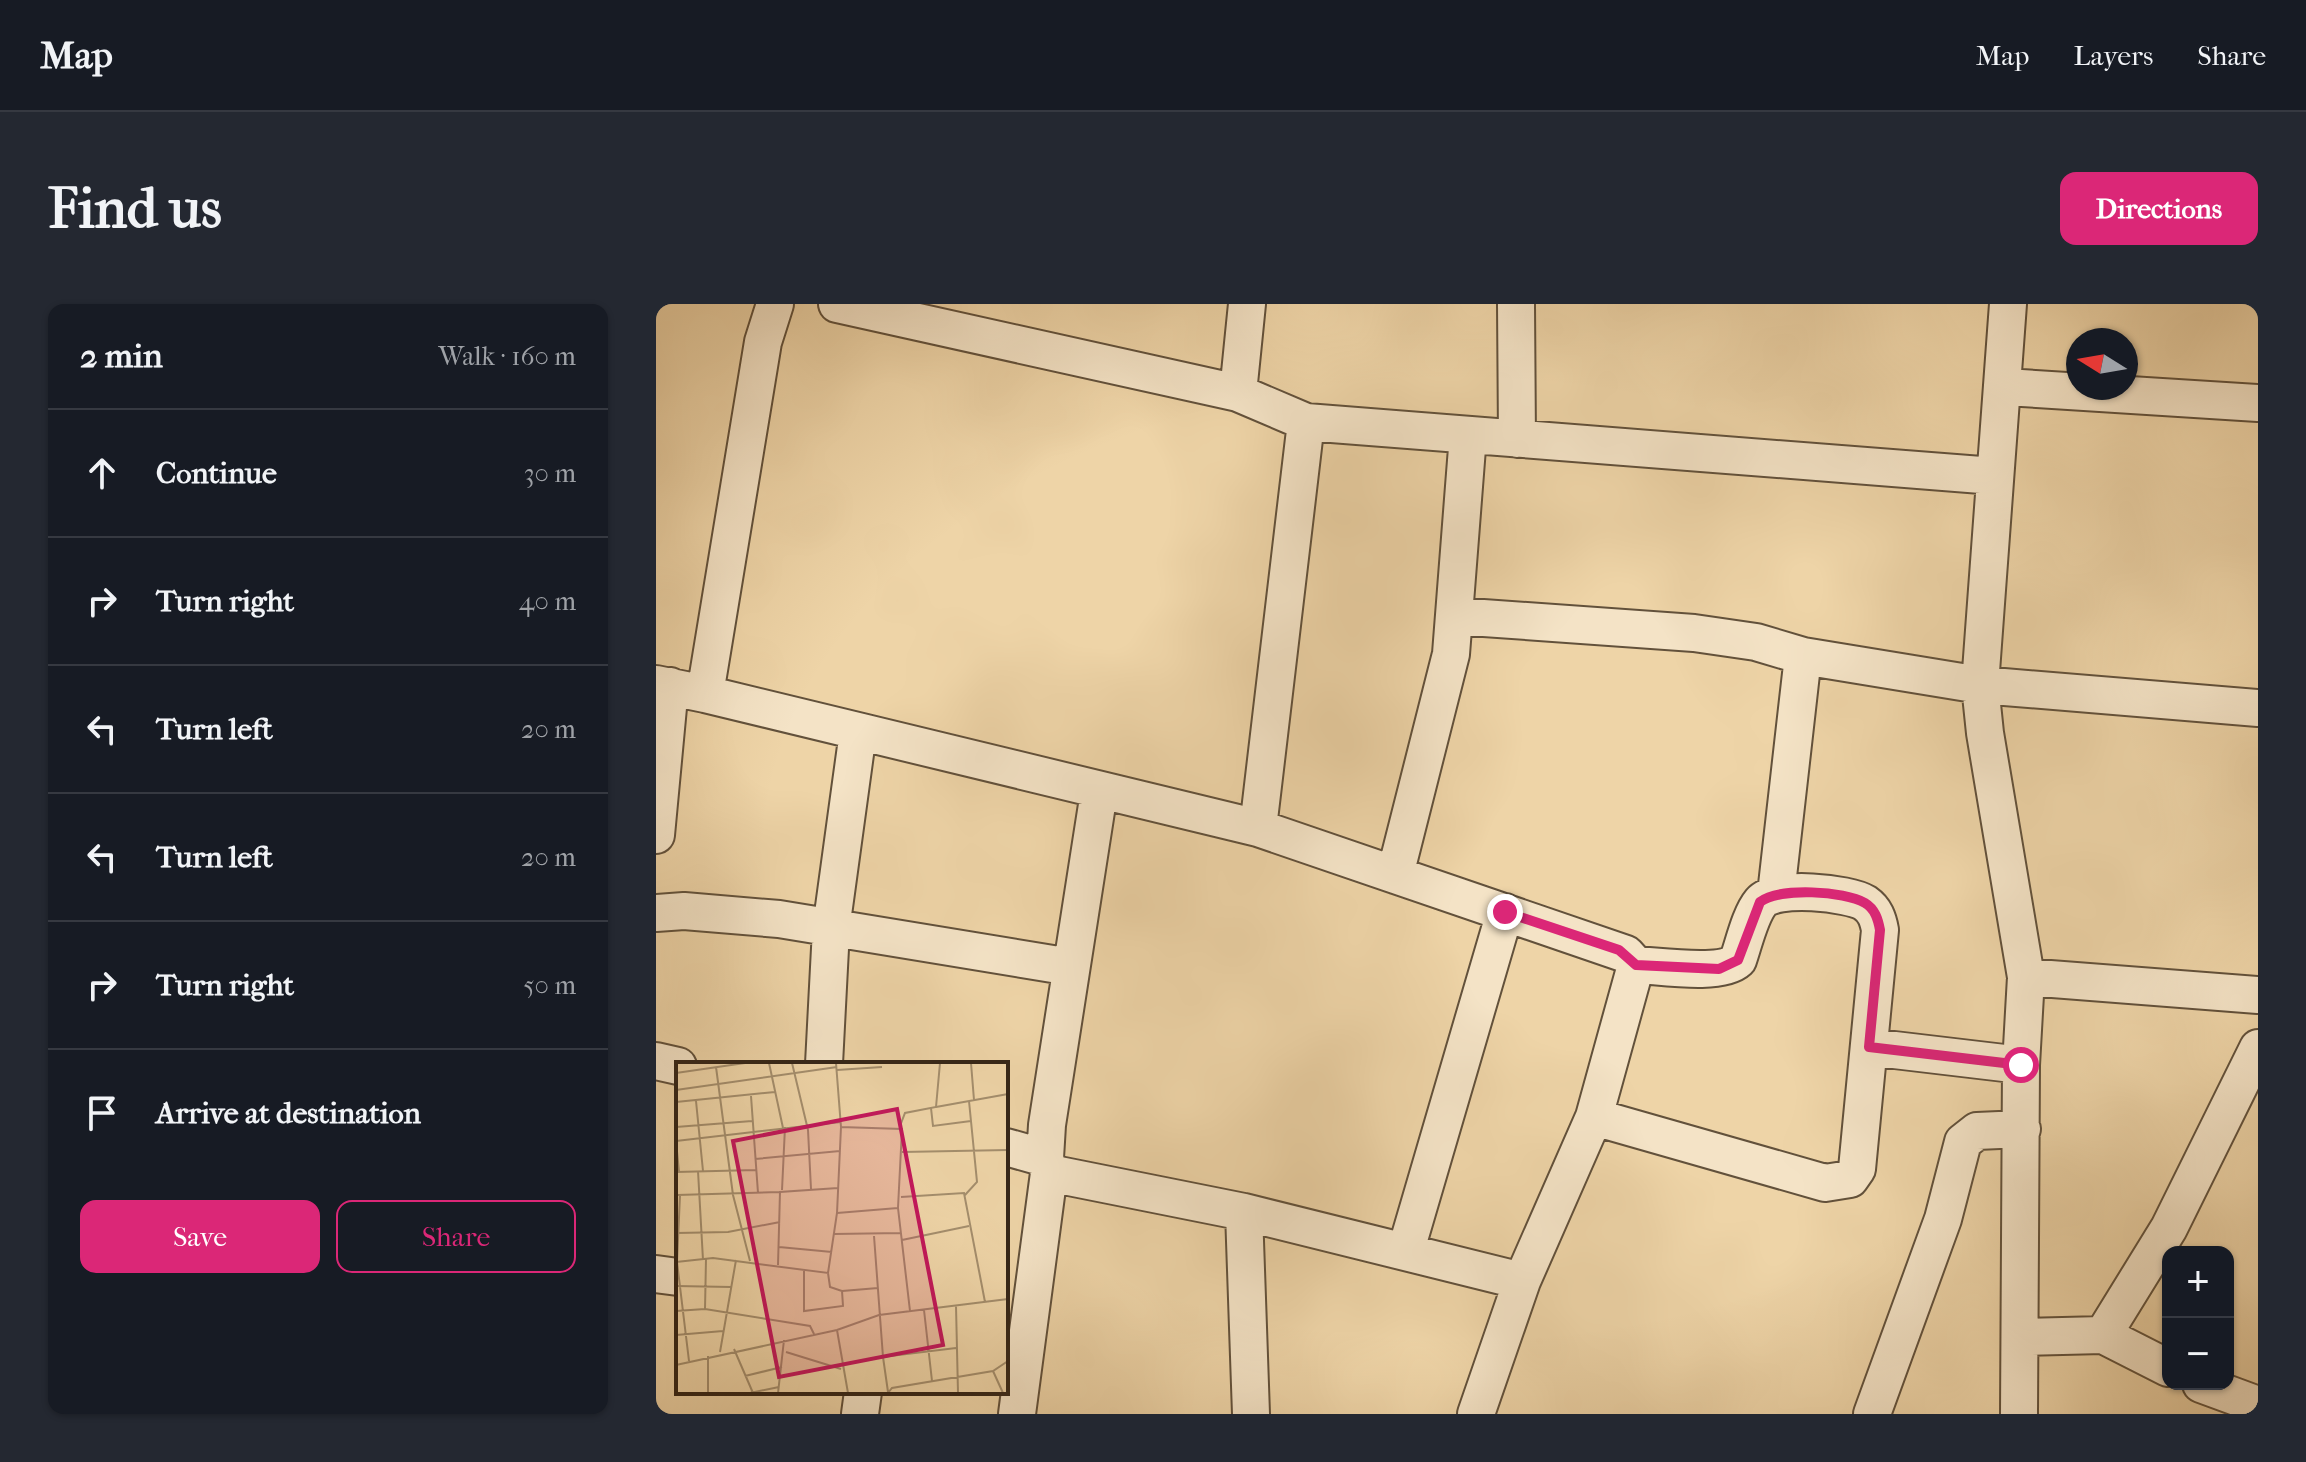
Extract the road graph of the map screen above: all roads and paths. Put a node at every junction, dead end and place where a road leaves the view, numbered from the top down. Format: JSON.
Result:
{"nodes":[{"id":1,"x":774,"y":304,"type":"edge"},
{"id":2,"x":837,"y":304,"type":"edge"},
{"id":3,"x":1247,"y":304,"type":"edge"},
{"id":4,"x":1516,"y":304,"type":"edge"},
{"id":5,"x":2008,"y":304,"type":"edge"},
{"id":6,"x":943,"y":315,"type":"edge"},
{"id":7,"x":2005,"y":387,"type":"junction"},
{"id":8,"x":1238,"y":393,"type":"junction"},
{"id":9,"x":2258,"y":403,"type":"edge"},
{"id":10,"x":1306,"y":422,"type":"junction"},
{"id":11,"x":1468,"y":435,"type":"junction"},
{"id":12,"x":1517,"y":439,"type":"junction"},
{"id":13,"x":1994,"y":476,"type":"junction"},
{"id":14,"x":1455,"y":616,"type":"junction"},
{"id":15,"x":1803,"y":656,"type":"junction"},
{"id":16,"x":663,"y":685,"type":"edge"},
{"id":17,"x":1980,"y":685,"type":"junction"},
{"id":18,"x":705,"y":694,"type":"junction"},
{"id":19,"x":2258,"y":708,"type":"edge"},
{"id":20,"x":858,"y":732,"type":"junction"},
{"id":21,"x":1099,"y":792,"type":"junction"},
{"id":22,"x":1258,"y":828,"type":"junction"},
{"id":23,"x":656,"y":835,"type":"edge"},
{"id":24,"x":1395,"y":875,"type":"junction"},
{"id":25,"x":1776,"y":894,"type":"junction"},
{"id":26,"x":1505,"y":912,"type":"junction"},
{"id":27,"x":656,"y":913,"type":"edge"},
{"id":28,"x":831,"y":929,"type":"junction"},
{"id":29,"x":1636,"y":965,"type":"junction"},
{"id":30,"x":1071,"y":967,"type":"junction"},
{"id":31,"x":2026,"y":977,"type":"junction"},
{"id":32,"x":2258,"y":995,"type":"edge"},
{"id":33,"x":1869,"y":1047,"type":"junction"},
{"id":34,"x":2258,"y":1048,"type":"edge"},
{"id":35,"x":656,"y":1061,"type":"edge"},
{"id":36,"x":824,"y":1062,"type":"edge"},
{"id":37,"x":2021,"y":1065,"type":"junction"},
{"id":38,"x":676,"y":1066,"type":"edge"},
{"id":39,"x":1594,"y":1117,"type":"junction"},
{"id":40,"x":2022,"y":1129,"type":"junction"},
{"id":41,"x":1008,"y":1148,"type":"edge"},
{"id":42,"x":1047,"y":1166,"type":"junction"},
{"id":43,"x":1244,"y":1212,"type":"junction"},
{"id":44,"x":1406,"y":1250,"type":"junction"},
{"id":45,"x":656,"y":1274,"type":"edge"},
{"id":46,"x":676,"y":1277,"type":"edge"},
{"id":47,"x":1522,"y":1281,"type":"junction"},
{"id":48,"x":1017,"y":1316,"type":"edge"},
{"id":49,"x":2103,"y":1335,"type":"junction"},
{"id":50,"x":2022,"y":1337,"type":"junction"},
{"id":51,"x":2162,"y":1365,"type":"edge"},
{"id":52,"x":2199,"y":1390,"type":"edge"},
{"id":53,"x":2216,"y":1390,"type":"edge"},
{"id":54,"x":863,"y":1394,"type":"edge"},
{"id":55,"x":2258,"y":1405,"type":"edge"},
{"id":56,"x":860,"y":1414,"type":"edge"},
{"id":57,"x":1017,"y":1414,"type":"edge"},
{"id":58,"x":1251,"y":1414,"type":"edge"},
{"id":59,"x":1476,"y":1414,"type":"edge"},
{"id":60,"x":1872,"y":1414,"type":"edge"},
{"id":61,"x":2019,"y":1414,"type":"edge"},
{"id":62,"x":2198,"y":1414,"type":"edge"}],
"edges":[{"from":1,"to":18,"type":"street"},
{"from":2,"to":6,"type":"street"},
{"from":3,"to":8,"type":"street"},
{"from":4,"to":12,"type":"street"},
{"from":5,"to":7,"type":"street"},
{"from":6,"to":8,"type":"street"},
{"from":7,"to":9,"type":"street"},
{"from":7,"to":13,"type":"street"},
{"from":8,"to":10,"type":"street"},
{"from":10,"to":11,"type":"street"},
{"from":10,"to":22,"type":"street"},
{"from":11,"to":12,"type":"street"},
{"from":11,"to":14,"type":"street"},
{"from":12,"to":13,"type":"street"},
{"from":13,"to":17,"type":"street"},
{"from":14,"to":15,"type":"street"},
{"from":14,"to":24,"type":"street"},
{"from":15,"to":17,"type":"street"},
{"from":15,"to":25,"type":"street"},
{"from":16,"to":18,"type":"street"},
{"from":16,"to":23,"type":"street"},
{"from":17,"to":19,"type":"street"},
{"from":17,"to":31,"type":"street"},
{"from":18,"to":20,"type":"street"},
{"from":20,"to":21,"type":"street"},
{"from":20,"to":28,"type":"street"},
{"from":21,"to":22,"type":"street"},
{"from":21,"to":30,"type":"street"},
{"from":22,"to":24,"type":"street"},
{"from":24,"to":26,"type":"street"},
{"from":25,"to":29,"type":"street"},
{"from":25,"to":33,"type":"street"},
{"from":26,"to":29,"type":"street"},
{"from":26,"to":44,"type":"street"},
{"from":27,"to":28,"type":"street"},
{"from":28,"to":30,"type":"street"},
{"from":28,"to":36,"type":"street"},
{"from":29,"to":39,"type":"street"},
{"from":30,"to":42,"type":"street"},
{"from":31,"to":32,"type":"street"},
{"from":31,"to":37,"type":"street"},
{"from":33,"to":37,"type":"street"},
{"from":33,"to":39,"type":"street"},
{"from":34,"to":49,"type":"street"},
{"from":35,"to":38,"type":"street"},
{"from":37,"to":40,"type":"street"},
{"from":39,"to":47,"type":"street"},
{"from":40,"to":50,"type":"street"},
{"from":40,"to":60,"type":"street"},
{"from":41,"to":42,"type":"street"},
{"from":42,"to":43,"type":"street"},
{"from":42,"to":48,"type":"street"},
{"from":43,"to":44,"type":"street"},
{"from":43,"to":58,"type":"street"},
{"from":44,"to":47,"type":"street"},
{"from":45,"to":46,"type":"street"},
{"from":47,"to":59,"type":"street"},
{"from":48,"to":57,"type":"street"},
{"from":49,"to":50,"type":"street"},
{"from":49,"to":51,"type":"street"},
{"from":50,"to":61,"type":"street"},
{"from":52,"to":62,"type":"street"},
{"from":53,"to":55,"type":"street"},
{"from":54,"to":56,"type":"street"}]}
